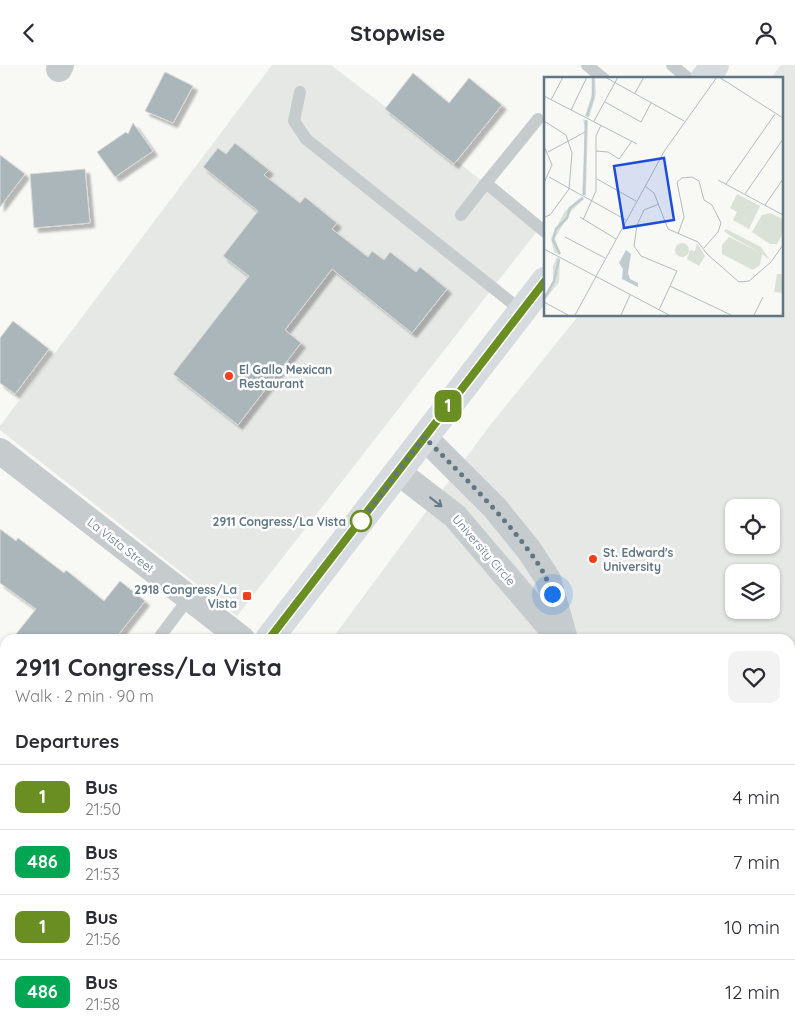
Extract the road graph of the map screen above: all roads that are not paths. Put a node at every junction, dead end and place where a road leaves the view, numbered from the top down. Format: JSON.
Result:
{"nodes":[{"id":1,"x":587,"y":65,"type":"edge"},
{"id":2,"x":672,"y":65,"type":"edge"},
{"id":3,"x":715,"y":65,"type":"edge"},
{"id":4,"x":602,"y":77,"type":"edge"},
{"id":5,"x":687,"y":77,"type":"edge"},
{"id":6,"x":706,"y":77,"type":"edge"},
{"id":7,"x":300,"y":92,"type":"dead end"},
{"id":8,"x":538,"y":119,"type":"dead end"},
{"id":9,"x":486,"y":183,"type":"junction"},
{"id":10,"x":460,"y":215,"type":"dead end"},
{"id":11,"x":544,"y":231,"type":"edge"},
{"id":12,"x":544,"y":282,"type":"edge"},
{"id":13,"x":522,"y":311,"type":"junction"},
{"id":14,"x":424,"y":437,"type":"junction"},
{"id":15,"x":0,"y":451,"type":"edge"},
{"id":16,"x":398,"y":472,"type":"junction"},
{"id":17,"x":189,"y":598,"type":"junction"},
{"id":18,"x":162,"y":634,"type":"edge"},
{"id":19,"x":236,"y":634,"type":"edge"},
{"id":20,"x":274,"y":634,"type":"edge"},
{"id":21,"x":556,"y":634,"type":"edge"},
{"id":22,"x":564,"y":634,"type":"edge"}],
"edges":[{"from":1,"to":4,"type":"lane"},
{"from":2,"to":5,"type":"lane"},
{"from":3,"to":6,"type":"main road"},
{"from":7,"to":13,"type":"lane"},
{"from":8,"to":9,"type":"lane"},
{"from":9,"to":10,"type":"lane"},
{"from":9,"to":11,"type":"lane"},
{"from":12,"to":13,"type":"main road"},
{"from":13,"to":14,"type":"main road"},
{"from":14,"to":16,"type":"main road"},
{"from":14,"to":22,"type":"street"},
{"from":15,"to":17,"type":"street","name":"La Vista Street"},
{"from":16,"to":20,"type":"main road"},
{"from":16,"to":21,"type":"street","name":"University Circle","one_way":true},
{"from":17,"to":18,"type":"lane"},
{"from":17,"to":19,"type":"street","name":"La Vista Street"}]}
